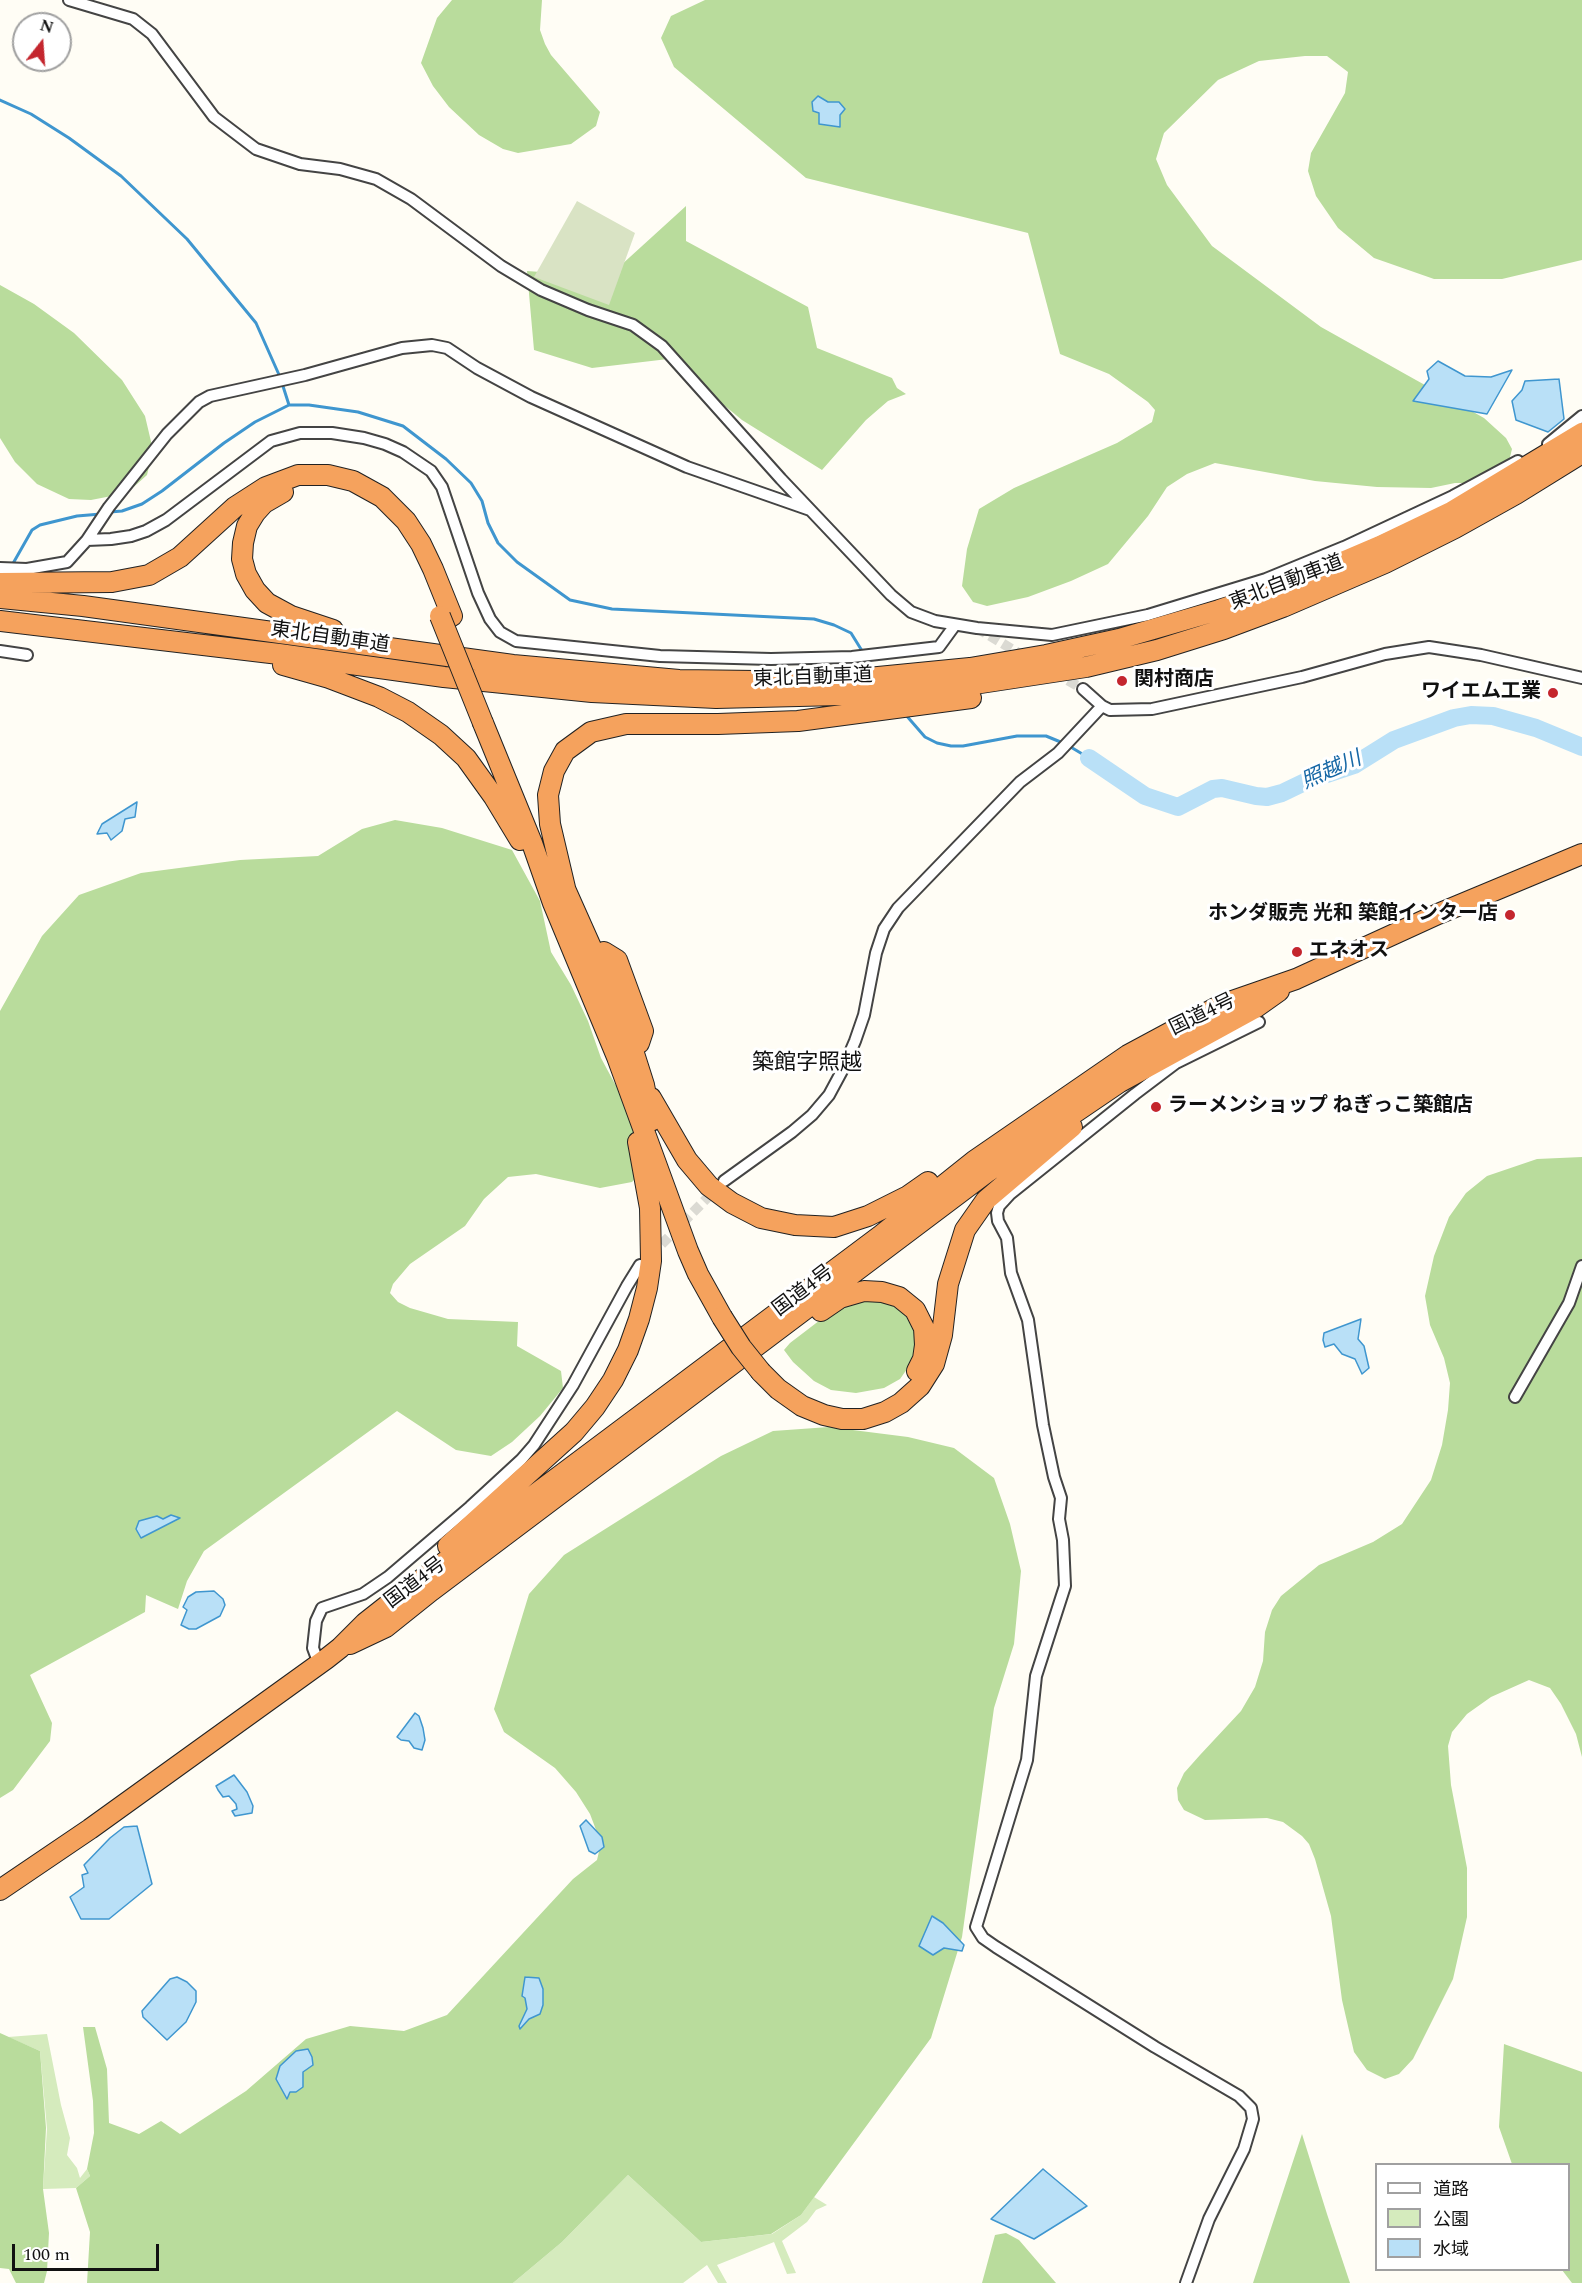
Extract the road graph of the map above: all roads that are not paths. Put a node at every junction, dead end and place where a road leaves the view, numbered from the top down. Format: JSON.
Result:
{"nodes":[{"id":1,"x":69,"y":0,"type":"edge"},
{"id":2,"x":1582,"y":416,"type":"edge"},
{"id":3,"x":1582,"y":433,"type":"edge"},
{"id":4,"x":1582,"y":453,"type":"edge"},
{"id":5,"x":810,"y":511,"type":"junction"},
{"id":6,"x":87,"y":540,"type":"junction"},
{"id":7,"x":11,"y":573,"type":"edge"},
{"id":8,"x":0,"y":598,"type":"edge"},
{"id":9,"x":446,"y":616,"type":"junction"},
{"id":10,"x":0,"y":621,"type":"edge"},
{"id":11,"x":955,"y":625,"type":"junction"},
{"id":12,"x":156,"y":639,"type":"junction"},
{"id":13,"x":381,"y":645,"type":"junction"},
{"id":14,"x":0,"y":651,"type":"edge"},
{"id":15,"x":27,"y":655,"type":"dead end"},
{"id":16,"x":1582,"y":678,"type":"edge"},
{"id":17,"x":1083,"y":689,"type":"tunnel mouth"},
{"id":18,"x":883,"y":703,"type":"junction"},
{"id":19,"x":1102,"y":706,"type":"junction"},
{"id":20,"x":1582,"y":854,"type":"edge"},
{"id":21,"x":560,"y":897,"type":"junction"},
{"id":22,"x":587,"y":937,"type":"junction"},
{"id":23,"x":1259,"y":1022,"type":"dead end"},
{"id":24,"x":1185,"y":1043,"type":"junction"},
{"id":25,"x":1128,"y":1055,"type":"junction"},
{"id":26,"x":636,"y":1071,"type":"junction"},
{"id":27,"x":1120,"y":1082,"type":"junction"},
{"id":28,"x":724,"y":1181,"type":"tunnel mouth"},
{"id":29,"x":640,"y":1265,"type":"tunnel mouth"},
{"id":30,"x":1582,"y":1266,"type":"edge"},
{"id":31,"x":770,"y":1335,"type":"junction"},
{"id":32,"x":766,"y":1368,"type":"junction"},
{"id":33,"x":1515,"y":1397,"type":"dead end"},
{"id":34,"x":398,"y":1597,"type":"junction"},
{"id":35,"x":340,"y":1648,"type":"junction"},
{"id":36,"x":319,"y":1664,"type":"junction"},
{"id":37,"x":0,"y":1890,"type":"edge"},
{"id":38,"x":1186,"y":2283,"type":"edge"}],
"edges":[{"from":1,"to":5,"type":"street"},
{"from":2,"to":11,"type":"street"},
{"from":3,"to":13,"type":"highway","name":"東北自動車道"},
{"from":4,"to":18,"type":"highway","name":"東北自動車道"},
{"from":5,"to":6,"type":"street"},
{"from":5,"to":11,"type":"street"},
{"from":6,"to":7,"type":"street"},
{"from":6,"to":11,"type":"street"},
{"from":7,"to":9,"type":"highway"},
{"from":8,"to":13,"type":"highway","name":"東北自動車道"},
{"from":9,"to":13,"type":"highway"},
{"from":9,"to":21,"type":"highway"},
{"from":10,"to":12,"type":"highway","name":"東北自動車道"},
{"from":12,"to":18,"type":"highway","name":"東北自動車道"},
{"from":12,"to":21,"type":"highway"},
{"from":14,"to":15,"type":"street"},
{"from":16,"to":19,"type":"street"},
{"from":17,"to":19,"type":"street"},
{"from":18,"to":21,"type":"highway"},
{"from":19,"to":28,"type":"street"},
{"from":20,"to":24,"type":"highway","name":"国道4号"},
{"from":21,"to":22,"type":"highway"},
{"from":21,"to":26,"type":"highway"},
{"from":22,"to":26,"type":"highway"},
{"from":22,"to":26,"type":"highway"},
{"from":23,"to":24,"type":"street"},
{"from":24,"to":25,"type":"highway","name":"国道4号"},
{"from":24,"to":27,"type":"highway","name":"国道4号"},
{"from":24,"to":38,"type":"street"},
{"from":25,"to":26,"type":"highway"},
{"from":25,"to":34,"type":"highway","name":"国道4号"},
{"from":26,"to":32,"type":"highway","bridge":true},
{"from":26,"to":34,"type":"highway"},
{"from":27,"to":31,"type":"highway","name":"国道4号"},
{"from":27,"to":32,"type":"highway"},
{"from":29,"to":36,"type":"street"},
{"from":30,"to":33,"type":"street"},
{"from":31,"to":32,"type":"highway"},
{"from":31,"to":35,"type":"highway","name":"国道4号"},
{"from":34,"to":35,"type":"highway","name":"国道4号"},
{"from":35,"to":36,"type":"highway","name":"国道4号"},
{"from":36,"to":37,"type":"highway","name":"国道4号"}]}
